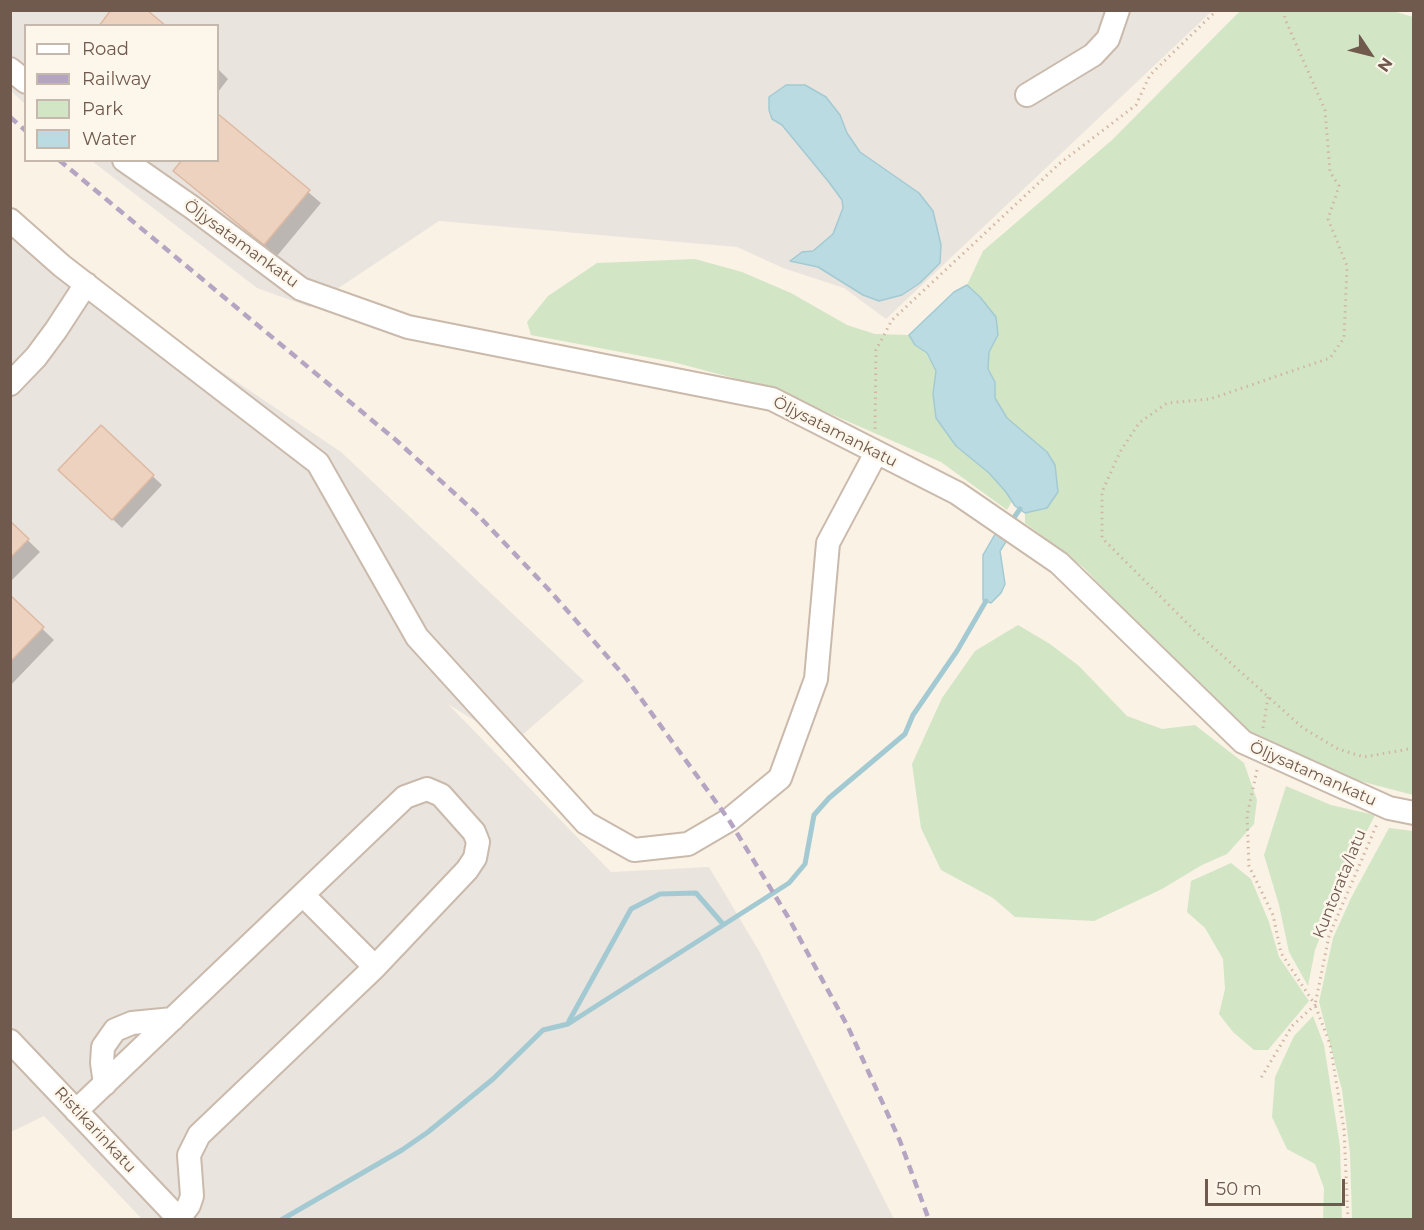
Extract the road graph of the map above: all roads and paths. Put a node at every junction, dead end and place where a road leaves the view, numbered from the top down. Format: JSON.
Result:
{"nodes":[{"id":1,"x":1118,"y":10,"type":"edge"},
{"id":2,"x":1217,"y":10,"type":"edge"},
{"id":3,"x":1284,"y":10,"type":"edge"},
{"id":4,"x":10,"y":69,"type":"edge"},
{"id":5,"x":24,"y":80,"type":"edge"},
{"id":6,"x":1027,"y":95,"type":"dead end"},
{"id":7,"x":127,"y":162,"type":"edge"},
{"id":8,"x":10,"y":220,"type":"edge"},
{"id":9,"x":86,"y":284,"type":"junction"},
{"id":10,"x":10,"y":384,"type":"edge"},
{"id":11,"x":876,"y":453,"type":"junction"},
{"id":12,"x":1268,"y":697,"type":"junction"},
{"id":13,"x":1413,"y":748,"type":"edge"},
{"id":14,"x":1262,"y":750,"type":"junction"},
{"id":15,"x":1385,"y":806,"type":"junction"},
{"id":16,"x":1413,"y":813,"type":"edge"},
{"id":17,"x":303,"y":895,"type":"junction"},
{"id":18,"x":375,"y":967,"type":"junction"},
{"id":19,"x":1315,"y":1005,"type":"junction"},
{"id":20,"x":173,"y":1019,"type":"junction"},
{"id":21,"x":10,"y":1041,"type":"edge"},
{"id":22,"x":1261,"y":1078,"type":"dead end"},
{"id":23,"x":105,"y":1084,"type":"junction"},
{"id":24,"x":76,"y":1111,"type":"junction"},
{"id":25,"x":179,"y":1219,"type":"edge"},
{"id":26,"x":1348,"y":1220,"type":"edge"}],
"edges":[{"from":1,"to":6,"type":"street"},
{"from":2,"to":11,"type":"path"},
{"from":3,"to":12,"type":"path"},
{"from":4,"to":5,"type":"street"},
{"from":7,"to":11,"type":"street","name":"Öljysatamankatu"},
{"from":8,"to":9,"type":"street"},
{"from":9,"to":10,"type":"street"},
{"from":9,"to":11,"type":"street"},
{"from":11,"to":14,"type":"street","name":"Öljysatamankatu"},
{"from":12,"to":13,"type":"path"},
{"from":12,"to":14,"type":"path"},
{"from":14,"to":15,"type":"street","name":"Öljysatamankatu"},
{"from":14,"to":19,"type":"path"},
{"from":15,"to":16,"type":"street","name":"Öljysatamankatu"},
{"from":15,"to":19,"type":"path","name":"Kuntorata/latu"},
{"from":17,"to":18,"type":"street"},
{"from":17,"to":18,"type":"street"},
{"from":17,"to":20,"type":"street"},
{"from":18,"to":25,"type":"street"},
{"from":19,"to":22,"type":"path"},
{"from":19,"to":26,"type":"path"},
{"from":20,"to":23,"type":"street"},
{"from":20,"to":23,"type":"street"},
{"from":21,"to":24,"type":"street","name":"Ristikarinkatu"},
{"from":23,"to":24,"type":"street"},
{"from":24,"to":25,"type":"street","name":"Ristikarinkatu"}]}
